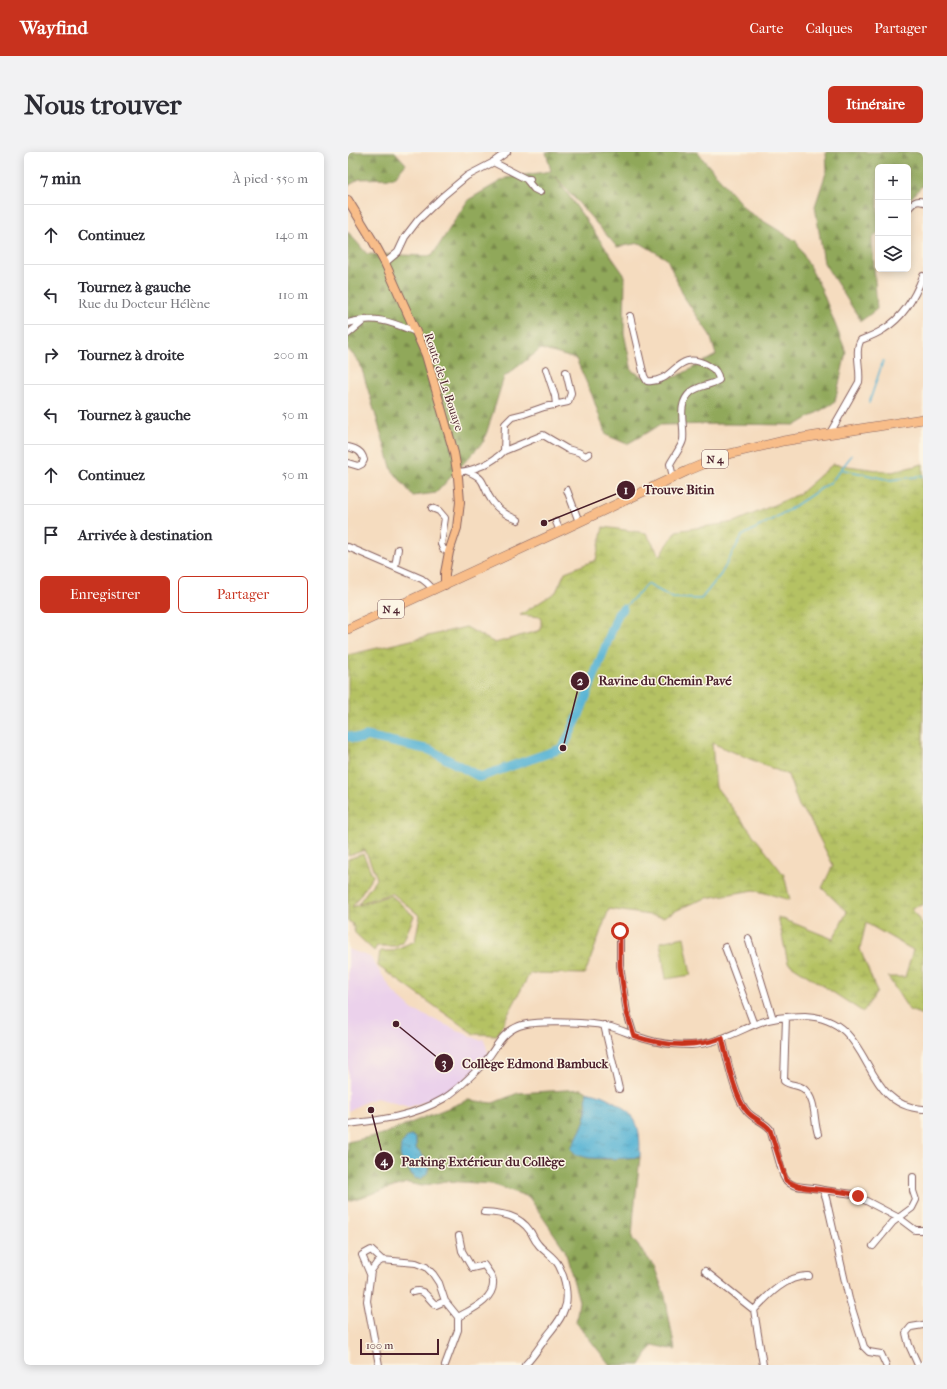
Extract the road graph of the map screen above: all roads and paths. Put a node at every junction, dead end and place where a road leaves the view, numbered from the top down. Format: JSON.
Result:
{"nodes":[{"id":1,"x":507,"y":152,"type":"edge"},
{"id":2,"x":493,"y":162,"type":"junction"},
{"id":3,"x":540,"y":192,"type":"dead end"},
{"id":4,"x":348,"y":200,"type":"edge"},
{"id":5,"x":923,"y":202,"type":"edge"},
{"id":6,"x":911,"y":205,"type":"edge"},
{"id":7,"x":385,"y":263,"type":"junction"},
{"id":8,"x":923,"y":276,"type":"edge"},
{"id":9,"x":630,"y":316,"type":"dead end"},
{"id":10,"x":366,"y":319,"type":"junction"},
{"id":11,"x":348,"y":323,"type":"edge"},
{"id":12,"x":416,"y":332,"type":"junction"},
{"id":13,"x":348,"y":334,"type":"edge"},
{"id":14,"x":546,"y":369,"type":"dead end"},
{"id":15,"x":566,"y":372,"type":"dead end"},
{"id":16,"x":556,"y":405,"type":"junction"},
{"id":17,"x":923,"y":419,"type":"edge"},
{"id":18,"x":830,"y":433,"type":"junction"},
{"id":19,"x":348,"y":447,"type":"edge"},
{"id":20,"x":504,"y":451,"type":"junction"},
{"id":21,"x":590,"y":454,"type":"dead end"},
{"id":22,"x":348,"y":463,"type":"edge"},
{"id":23,"x":467,"y":471,"type":"junction"},
{"id":24,"x":458,"y":472,"type":"junction"},
{"id":25,"x":673,"y":477,"type":"junction"},
{"id":26,"x":567,"y":490,"type":"dead end"},
{"id":27,"x":432,"y":508,"type":"dead end"},
{"id":28,"x":518,"y":520,"type":"dead end"},
{"id":29,"x":556,"y":522,"type":"dead end"},
{"id":30,"x":579,"y":522,"type":"junction"},
{"id":31,"x":560,"y":532,"type":"junction"},
{"id":32,"x":348,"y":547,"type":"edge"},
{"id":33,"x":398,"y":549,"type":"dead end"},
{"id":34,"x":449,"y":552,"type":"junction"},
{"id":35,"x":395,"y":567,"type":"junction"},
{"id":36,"x":445,"y":585,"type":"junction"},
{"id":37,"x":434,"y":590,"type":"junction"},
{"id":38,"x":348,"y":629,"type":"edge"},
{"id":39,"x":620,"y":931,"type":"dead end"},
{"id":40,"x":748,"y":938,"type":"dead end"},
{"id":41,"x":725,"y":947,"type":"dead end"},
{"id":42,"x":786,"y":1017,"type":"junction"},
{"id":43,"x":773,"y":1019,"type":"junction"},
{"id":44,"x":604,"y":1025,"type":"junction"},
{"id":45,"x":754,"y":1025,"type":"junction"},
{"id":46,"x":634,"y":1036,"type":"junction"},
{"id":47,"x":722,"y":1038,"type":"junction"},
{"id":48,"x":618,"y":1089,"type":"dead end"},
{"id":49,"x":923,"y":1109,"type":"edge"},
{"id":50,"x":348,"y":1124,"type":"edge"},
{"id":51,"x":818,"y":1134,"type":"dead end"},
{"id":52,"x":913,"y":1177,"type":"dead end"},
{"id":53,"x":823,"y":1190,"type":"junction"},
{"id":54,"x":484,"y":1212,"type":"dead end"},
{"id":55,"x":899,"y":1218,"type":"junction"},
{"id":56,"x":923,"y":1230,"type":"edge"},
{"id":57,"x":460,"y":1236,"type":"dead end"},
{"id":58,"x":873,"y":1246,"type":"dead end"},
{"id":59,"x":382,"y":1260,"type":"junction"},
{"id":60,"x":705,"y":1271,"type":"dead end"},
{"id":61,"x":370,"y":1274,"type":"junction"},
{"id":62,"x":809,"y":1276,"type":"dead end"},
{"id":63,"x":413,"y":1292,"type":"dead end"},
{"id":64,"x":445,"y":1301,"type":"junction"},
{"id":65,"x":754,"y":1310,"type":"junction"},
{"id":66,"x":458,"y":1317,"type":"junction"},
{"id":67,"x":923,"y":1324,"type":"edge"},
{"id":68,"x":379,"y":1365,"type":"edge"},
{"id":69,"x":445,"y":1365,"type":"edge"},
{"id":70,"x":525,"y":1365,"type":"edge"},
{"id":71,"x":763,"y":1365,"type":"edge"},
{"id":72,"x":886,"y":1365,"type":"edge"},
{"id":73,"x":918,"y":1365,"type":"edge"}],
"edges":[{"from":1,"to":2,"type":"street"},
{"from":2,"to":3,"type":"street"},
{"from":2,"to":7,"type":"street"},
{"from":4,"to":7,"type":"main road","name":"Route de La Bouaye"},
{"from":5,"to":6,"type":"street"},
{"from":7,"to":12,"type":"main road","name":"Route de La Bouaye"},
{"from":8,"to":18,"type":"street"},
{"from":9,"to":25,"type":"street"},
{"from":10,"to":11,"type":"street"},
{"from":10,"to":12,"type":"street"},
{"from":10,"to":13,"type":"street"},
{"from":12,"to":24,"type":"main road","name":"Route de La Bouaye"},
{"from":14,"to":16,"type":"street"},
{"from":15,"to":16,"type":"street"},
{"from":16,"to":20,"type":"street"},
{"from":17,"to":18,"type":"highway","number":"N 4"},
{"from":18,"to":25,"type":"highway","number":"N 4"},
{"from":19,"to":22,"type":"street"},
{"from":20,"to":21,"type":"street"},
{"from":20,"to":23,"type":"street"},
{"from":23,"to":24,"type":"street"},
{"from":23,"to":28,"type":"street"},
{"from":24,"to":34,"type":"main road","name":"Route de La Bouaye"},
{"from":25,"to":30,"type":"highway","number":"N 4"},
{"from":26,"to":30,"type":"street"},
{"from":27,"to":34,"type":"street"},
{"from":29,"to":31,"type":"street"},
{"from":30,"to":31,"type":"highway","number":"N 4"},
{"from":31,"to":36,"type":"highway","number":"N 4"},
{"from":32,"to":35,"type":"street"},
{"from":33,"to":35,"type":"street"},
{"from":34,"to":36,"type":"main road","name":"Route de La Bouaye"},
{"from":35,"to":37,"type":"street"},
{"from":36,"to":37,"type":"highway","number":"N 4"},
{"from":37,"to":38,"type":"highway","number":"N 4"},
{"from":39,"to":46,"type":"street"},
{"from":40,"to":43,"type":"street"},
{"from":41,"to":45,"type":"street"},
{"from":42,"to":43,"type":"street"},
{"from":42,"to":49,"type":"street"},
{"from":42,"to":51,"type":"street"},
{"from":43,"to":45,"type":"street"},
{"from":44,"to":46,"type":"street"},
{"from":44,"to":48,"type":"street"},
{"from":44,"to":50,"type":"street"},
{"from":45,"to":47,"type":"street"},
{"from":46,"to":47,"type":"street"},
{"from":47,"to":53,"type":"street"},
{"from":52,"to":55,"type":"street"},
{"from":53,"to":55,"type":"street"},
{"from":53,"to":72,"type":"street"},
{"from":54,"to":70,"type":"street"},
{"from":55,"to":56,"type":"street"},
{"from":55,"to":58,"type":"street"},
{"from":57,"to":66,"type":"street"},
{"from":59,"to":61,"type":"street"},
{"from":59,"to":61,"type":"street"},
{"from":59,"to":64,"type":"street"},
{"from":60,"to":65,"type":"street"},
{"from":61,"to":68,"type":"street"},
{"from":62,"to":65,"type":"street"},
{"from":63,"to":64,"type":"street"},
{"from":64,"to":66,"type":"street"},
{"from":65,"to":71,"type":"street"},
{"from":66,"to":69,"type":"street"},
{"from":67,"to":73,"type":"street"}]}
